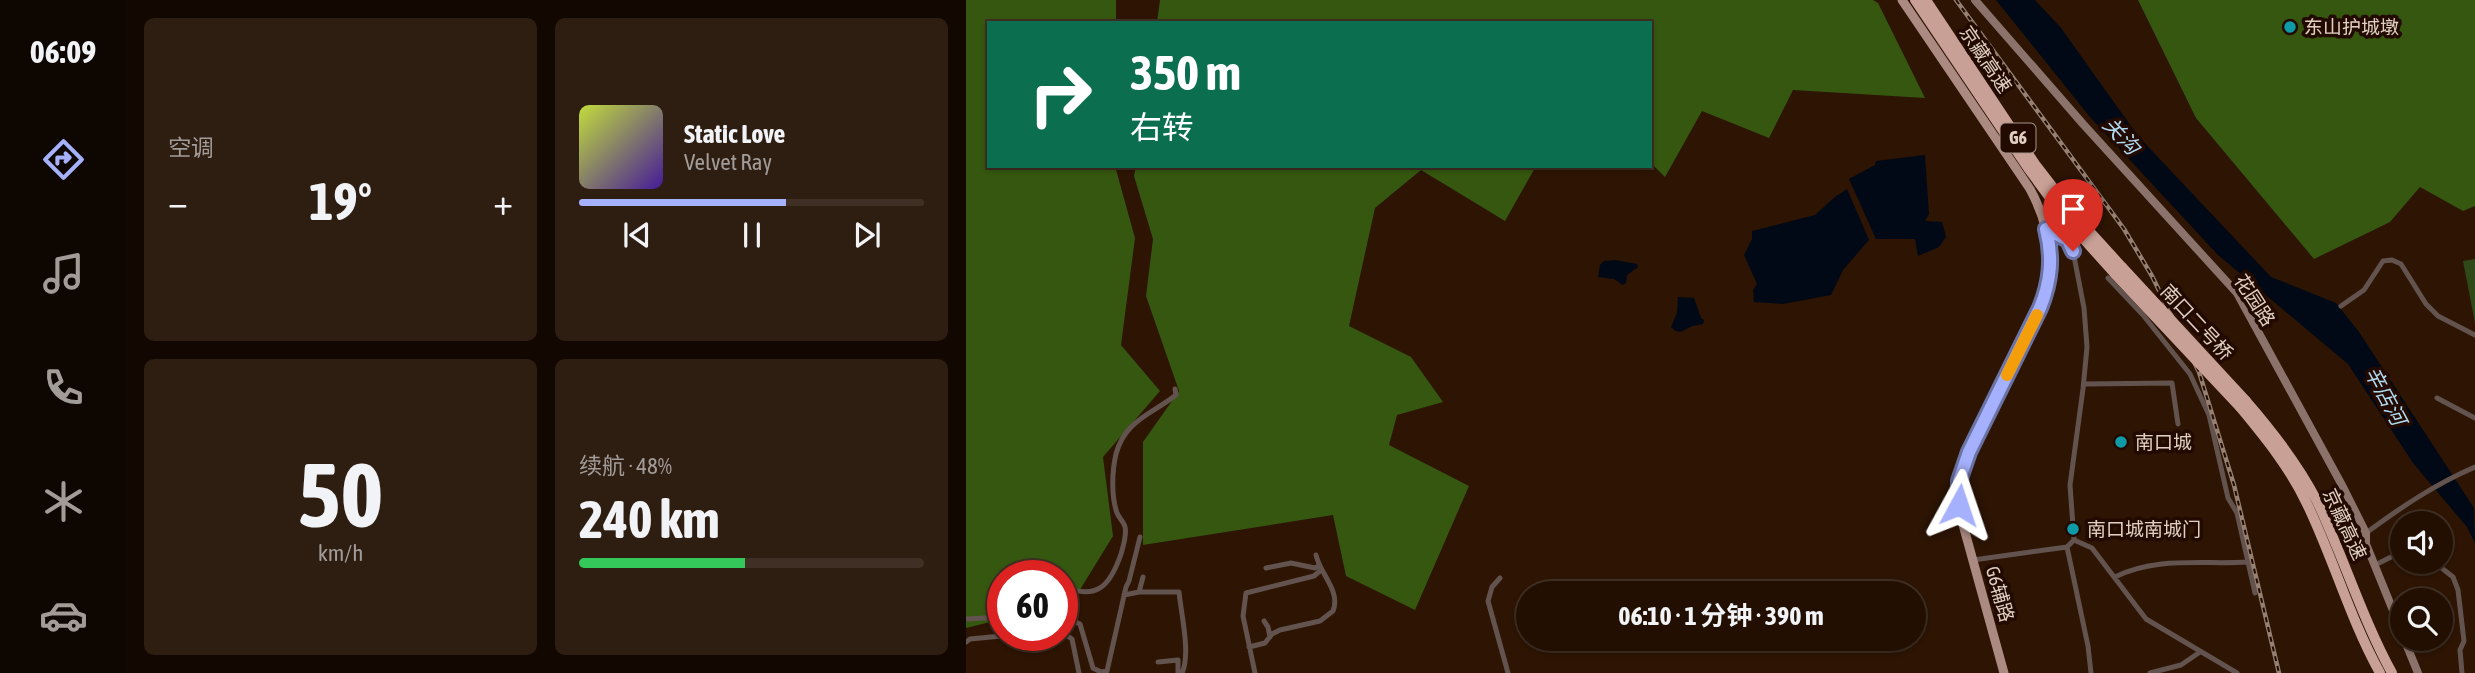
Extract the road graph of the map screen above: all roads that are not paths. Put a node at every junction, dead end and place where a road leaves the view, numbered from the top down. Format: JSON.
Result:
{"nodes":[{"id":1,"x":1902,"y":0,"type":"edge"},
{"id":2,"x":1916,"y":0,"type":"edge"},
{"id":3,"x":1926,"y":0,"type":"edge"},
{"id":4,"x":1975,"y":0,"type":"edge"},
{"id":5,"x":2046,"y":229,"type":"junction"},
{"id":6,"x":2115,"y":273,"type":"junction"},
{"id":7,"x":2341,"y":306,"type":"dead end"},
{"id":8,"x":2475,"y":335,"type":"edge"},
{"id":9,"x":2084,"y":384,"type":"junction"},
{"id":10,"x":1175,"y":389,"type":"dead end"},
{"id":11,"x":2437,"y":398,"type":"dead end"},
{"id":12,"x":2243,"y":404,"type":"junction"},
{"id":13,"x":2475,"y":418,"type":"edge"},
{"id":14,"x":2178,"y":424,"type":"dead end"},
{"id":15,"x":2475,"y":467,"type":"edge"},
{"id":16,"x":2365,"y":533,"type":"junction"},
{"id":17,"x":1140,"y":537,"type":"dead end"},
{"id":18,"x":2074,"y":540,"type":"junction"},
{"id":19,"x":2067,"y":547,"type":"junction"},
{"id":20,"x":1316,"y":555,"type":"dead end"},
{"id":21,"x":2390,"y":558,"type":"edge"},
{"id":22,"x":1973,"y":560,"type":"junction"},
{"id":23,"x":2248,"y":562,"type":"junction"},
{"id":24,"x":2375,"y":565,"type":"junction"},
{"id":25,"x":1266,"y":568,"type":"dead end"},
{"id":26,"x":1320,"y":568,"type":"junction"},
{"id":27,"x":2449,"y":574,"type":"edge"},
{"id":28,"x":2115,"y":577,"type":"junction"},
{"id":29,"x":1143,"y":578,"type":"dead end"},
{"id":30,"x":1500,"y":578,"type":"dead end"},
{"id":31,"x":1078,"y":591,"type":"edge"},
{"id":32,"x":1139,"y":592,"type":"junction"},
{"id":33,"x":2255,"y":593,"type":"dead end"},
{"id":34,"x":1124,"y":595,"type":"junction"},
{"id":35,"x":2390,"y":602,"type":"edge"},
{"id":36,"x":987,"y":618,"type":"edge"},
{"id":37,"x":966,"y":619,"type":"edge"},
{"id":38,"x":1264,"y":621,"type":"dead end"},
{"id":39,"x":1078,"y":623,"type":"edge"},
{"id":40,"x":987,"y":637,"type":"edge"},
{"id":41,"x":1270,"y":639,"type":"junction"},
{"id":42,"x":966,"y":642,"type":"edge"},
{"id":43,"x":1248,"y":647,"type":"junction"},
{"id":44,"x":1074,"y":651,"type":"edge"},
{"id":45,"x":2409,"y":651,"type":"edge"},
{"id":46,"x":2200,"y":652,"type":"junction"},
{"id":47,"x":1158,"y":662,"type":"dead end"},
{"id":48,"x":1079,"y":673,"type":"edge"},
{"id":49,"x":1180,"y":673,"type":"edge"},
{"id":50,"x":1254,"y":673,"type":"edge"},
{"id":51,"x":1508,"y":673,"type":"edge"},
{"id":52,"x":2004,"y":673,"type":"edge"},
{"id":53,"x":2091,"y":673,"type":"edge"},
{"id":54,"x":2154,"y":673,"type":"edge"},
{"id":55,"x":2237,"y":673,"type":"edge"},
{"id":56,"x":2377,"y":673,"type":"edge"},
{"id":57,"x":2392,"y":673,"type":"edge"},
{"id":58,"x":2418,"y":673,"type":"edge"},
{"id":59,"x":2462,"y":673,"type":"edge"}],
"edges":[{"from":1,"to":5,"type":"main road","name":"G6辅路"},
{"from":2,"to":6,"type":"highway"},
{"from":3,"to":6,"type":"highway","name":"京藏高速","number":"G6"},
{"from":4,"to":16,"type":"street","name":"花园路"},
{"from":5,"to":9,"type":"street"},
{"from":5,"to":22,"type":"main road","name":"G6辅路"},
{"from":6,"to":12,"type":"highway","name":"南口二号桥","number":"G6","bridge":true},
{"from":6,"to":23,"type":"street"},
{"from":7,"to":8,"type":"street"},
{"from":9,"to":14,"type":"street"},
{"from":9,"to":18,"type":"street"},
{"from":10,"to":31,"type":"street"},
{"from":11,"to":13,"type":"street"},
{"from":12,"to":56,"type":"highway","name":"京藏高速","number":"G6"},
{"from":12,"to":57,"type":"highway","name":"京藏高速","number":"G6"},
{"from":15,"to":16,"type":"street"},
{"from":16,"to":24,"type":"street","name":"花园路"},
{"from":17,"to":34,"type":"street"},
{"from":18,"to":19,"type":"street"},
{"from":18,"to":28,"type":"street"},
{"from":19,"to":22,"type":"street"},
{"from":19,"to":53,"type":"street"},
{"from":20,"to":26,"type":"street"},
{"from":21,"to":24,"type":"street"},
{"from":22,"to":52,"type":"main road","name":"G6辅路"},
{"from":23,"to":28,"type":"street"},
{"from":23,"to":33,"type":"street"},
{"from":24,"to":35,"type":"street","name":"花园路"},
{"from":25,"to":26,"type":"street"},
{"from":26,"to":41,"type":"street"},
{"from":26,"to":43,"type":"street"},
{"from":27,"to":59,"type":"street"},
{"from":28,"to":46,"type":"street"},
{"from":29,"to":32,"type":"street"},
{"from":30,"to":51,"type":"street"},
{"from":32,"to":34,"type":"street"},
{"from":32,"to":49,"type":"street"},
{"from":34,"to":39,"type":"street"},
{"from":36,"to":37,"type":"street"},
{"from":38,"to":41,"type":"street"},
{"from":40,"to":42,"type":"street"},
{"from":41,"to":43,"type":"street"},
{"from":43,"to":50,"type":"street"},
{"from":44,"to":48,"type":"street"},
{"from":45,"to":58,"type":"street","name":"花园路"},
{"from":46,"to":54,"type":"street"},
{"from":46,"to":55,"type":"street"},
{"from":47,"to":49,"type":"street"}]}
